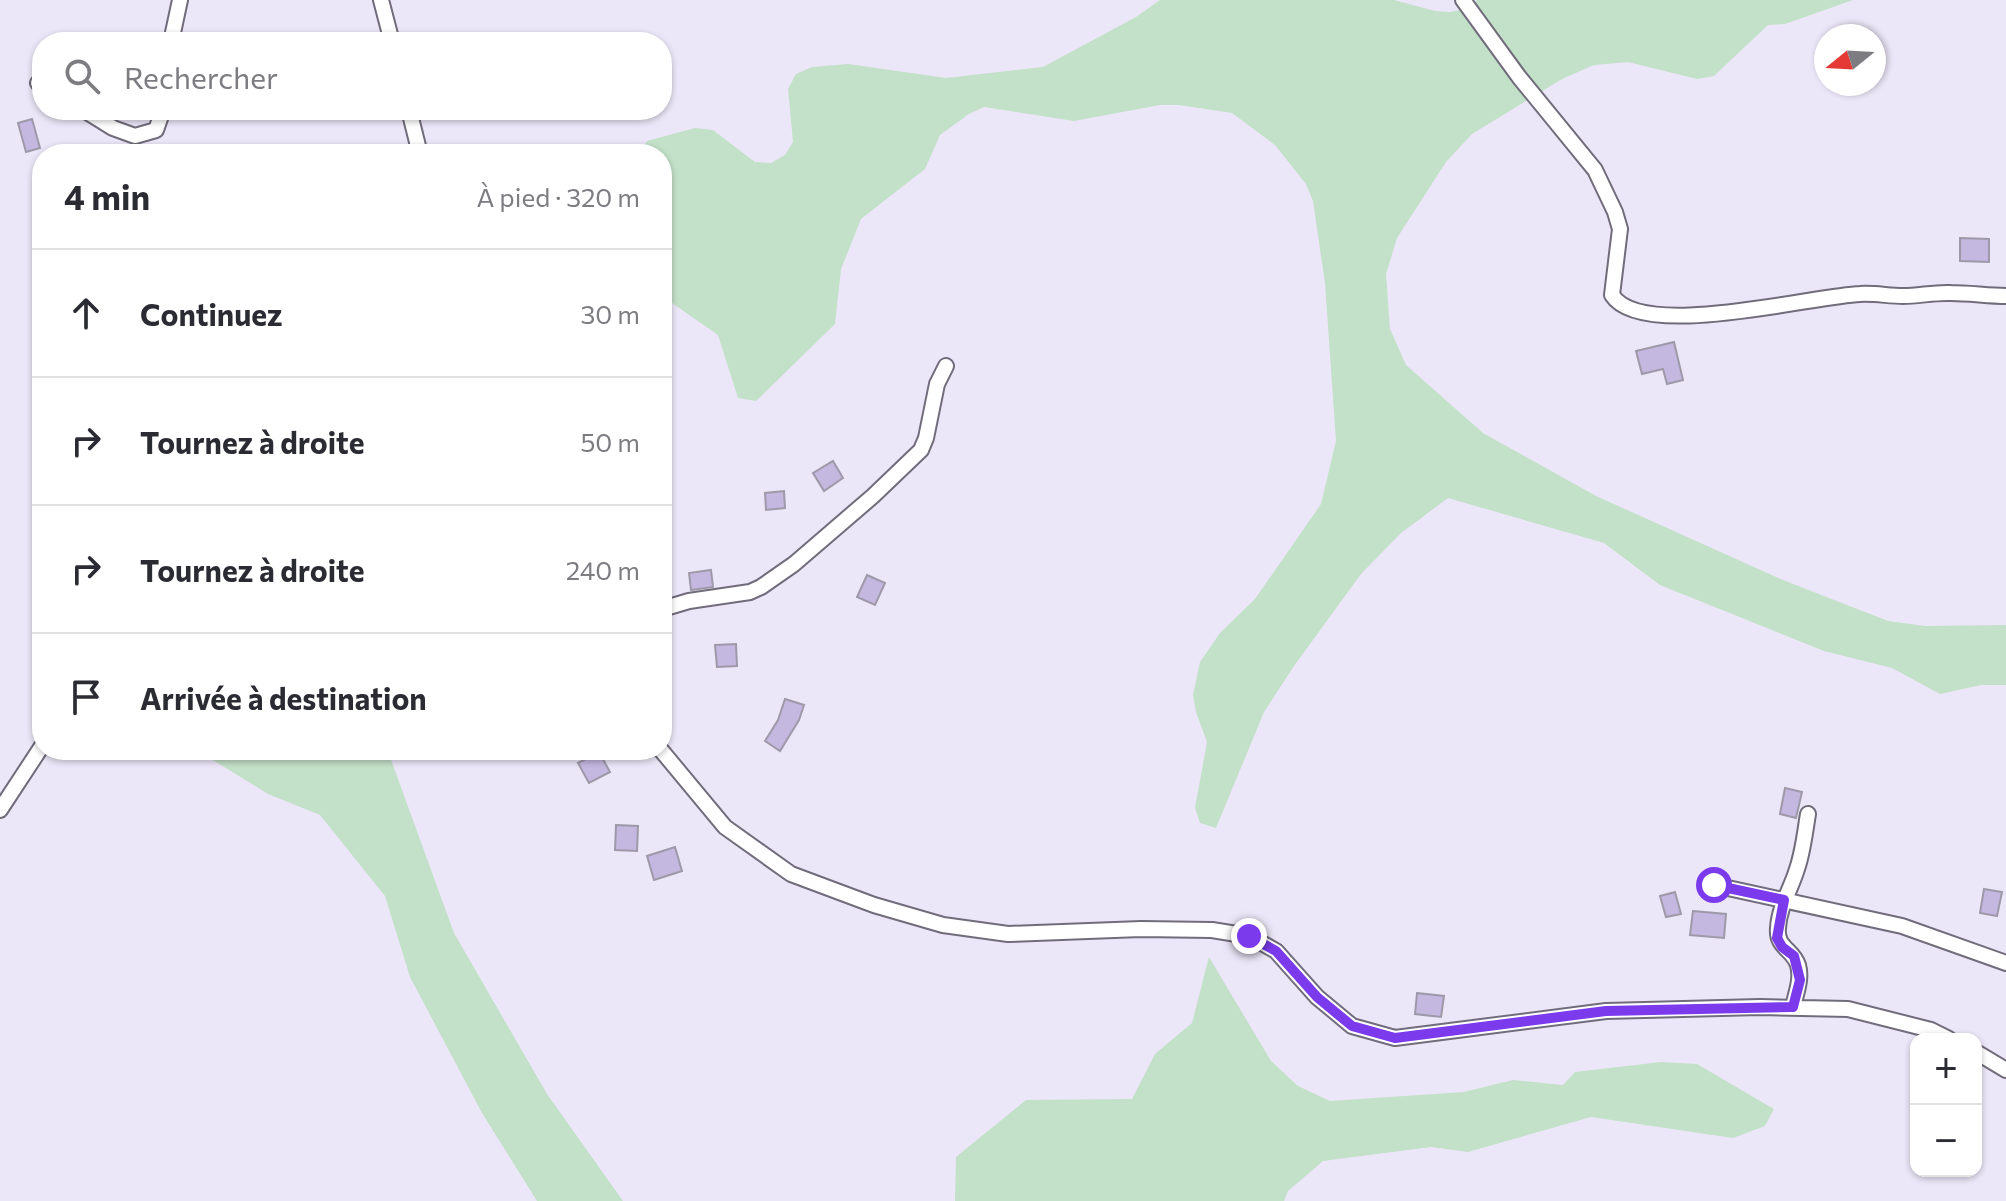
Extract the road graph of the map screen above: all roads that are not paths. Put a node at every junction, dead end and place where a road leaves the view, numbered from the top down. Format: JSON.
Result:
{"nodes":[{"id":1,"x":180,"y":0,"type":"edge"},
{"id":2,"x":381,"y":0,"type":"edge"},
{"id":3,"x":1463,"y":0,"type":"edge"},
{"id":4,"x":173,"y":32,"type":"edge"},
{"id":5,"x":389,"y":32,"type":"edge"},
{"id":6,"x":100,"y":120,"type":"edge"},
{"id":7,"x":160,"y":120,"type":"edge"},
{"id":8,"x":412,"y":120,"type":"edge"},
{"id":9,"x":418,"y":144,"type":"edge"},
{"id":10,"x":2006,"y":296,"type":"edge"},
{"id":11,"x":946,"y":366,"type":"dead end"},
{"id":12,"x":672,"y":606,"type":"edge"},
{"id":13,"x":33,"y":760,"type":"edge"},
{"id":14,"x":669,"y":760,"type":"edge"},
{"id":15,"x":0,"y":810,"type":"edge"},
{"id":16,"x":1808,"y":814,"type":"dead end"},
{"id":17,"x":1714,"y":885,"type":"dead end"},
{"id":18,"x":1784,"y":900,"type":"junction"},
{"id":19,"x":2006,"y":963,"type":"edge"},
{"id":20,"x":1793,"y":1007,"type":"junction"},
{"id":21,"x":1937,"y":1033,"type":"edge"},
{"id":22,"x":1982,"y":1056,"type":"edge"},
{"id":23,"x":2006,"y":1070,"type":"edge"}],
"edges":[{"from":1,"to":4,"type":"street"},
{"from":2,"to":5,"type":"street"},
{"from":3,"to":10,"type":"street"},
{"from":6,"to":7,"type":"street"},
{"from":8,"to":9,"type":"street"},
{"from":11,"to":12,"type":"street"},
{"from":13,"to":15,"type":"street"},
{"from":14,"to":20,"type":"street"},
{"from":16,"to":18,"type":"street"},
{"from":17,"to":18,"type":"street"},
{"from":18,"to":19,"type":"street"},
{"from":18,"to":20,"type":"street"},
{"from":20,"to":21,"type":"street"},
{"from":22,"to":23,"type":"street"}]}
